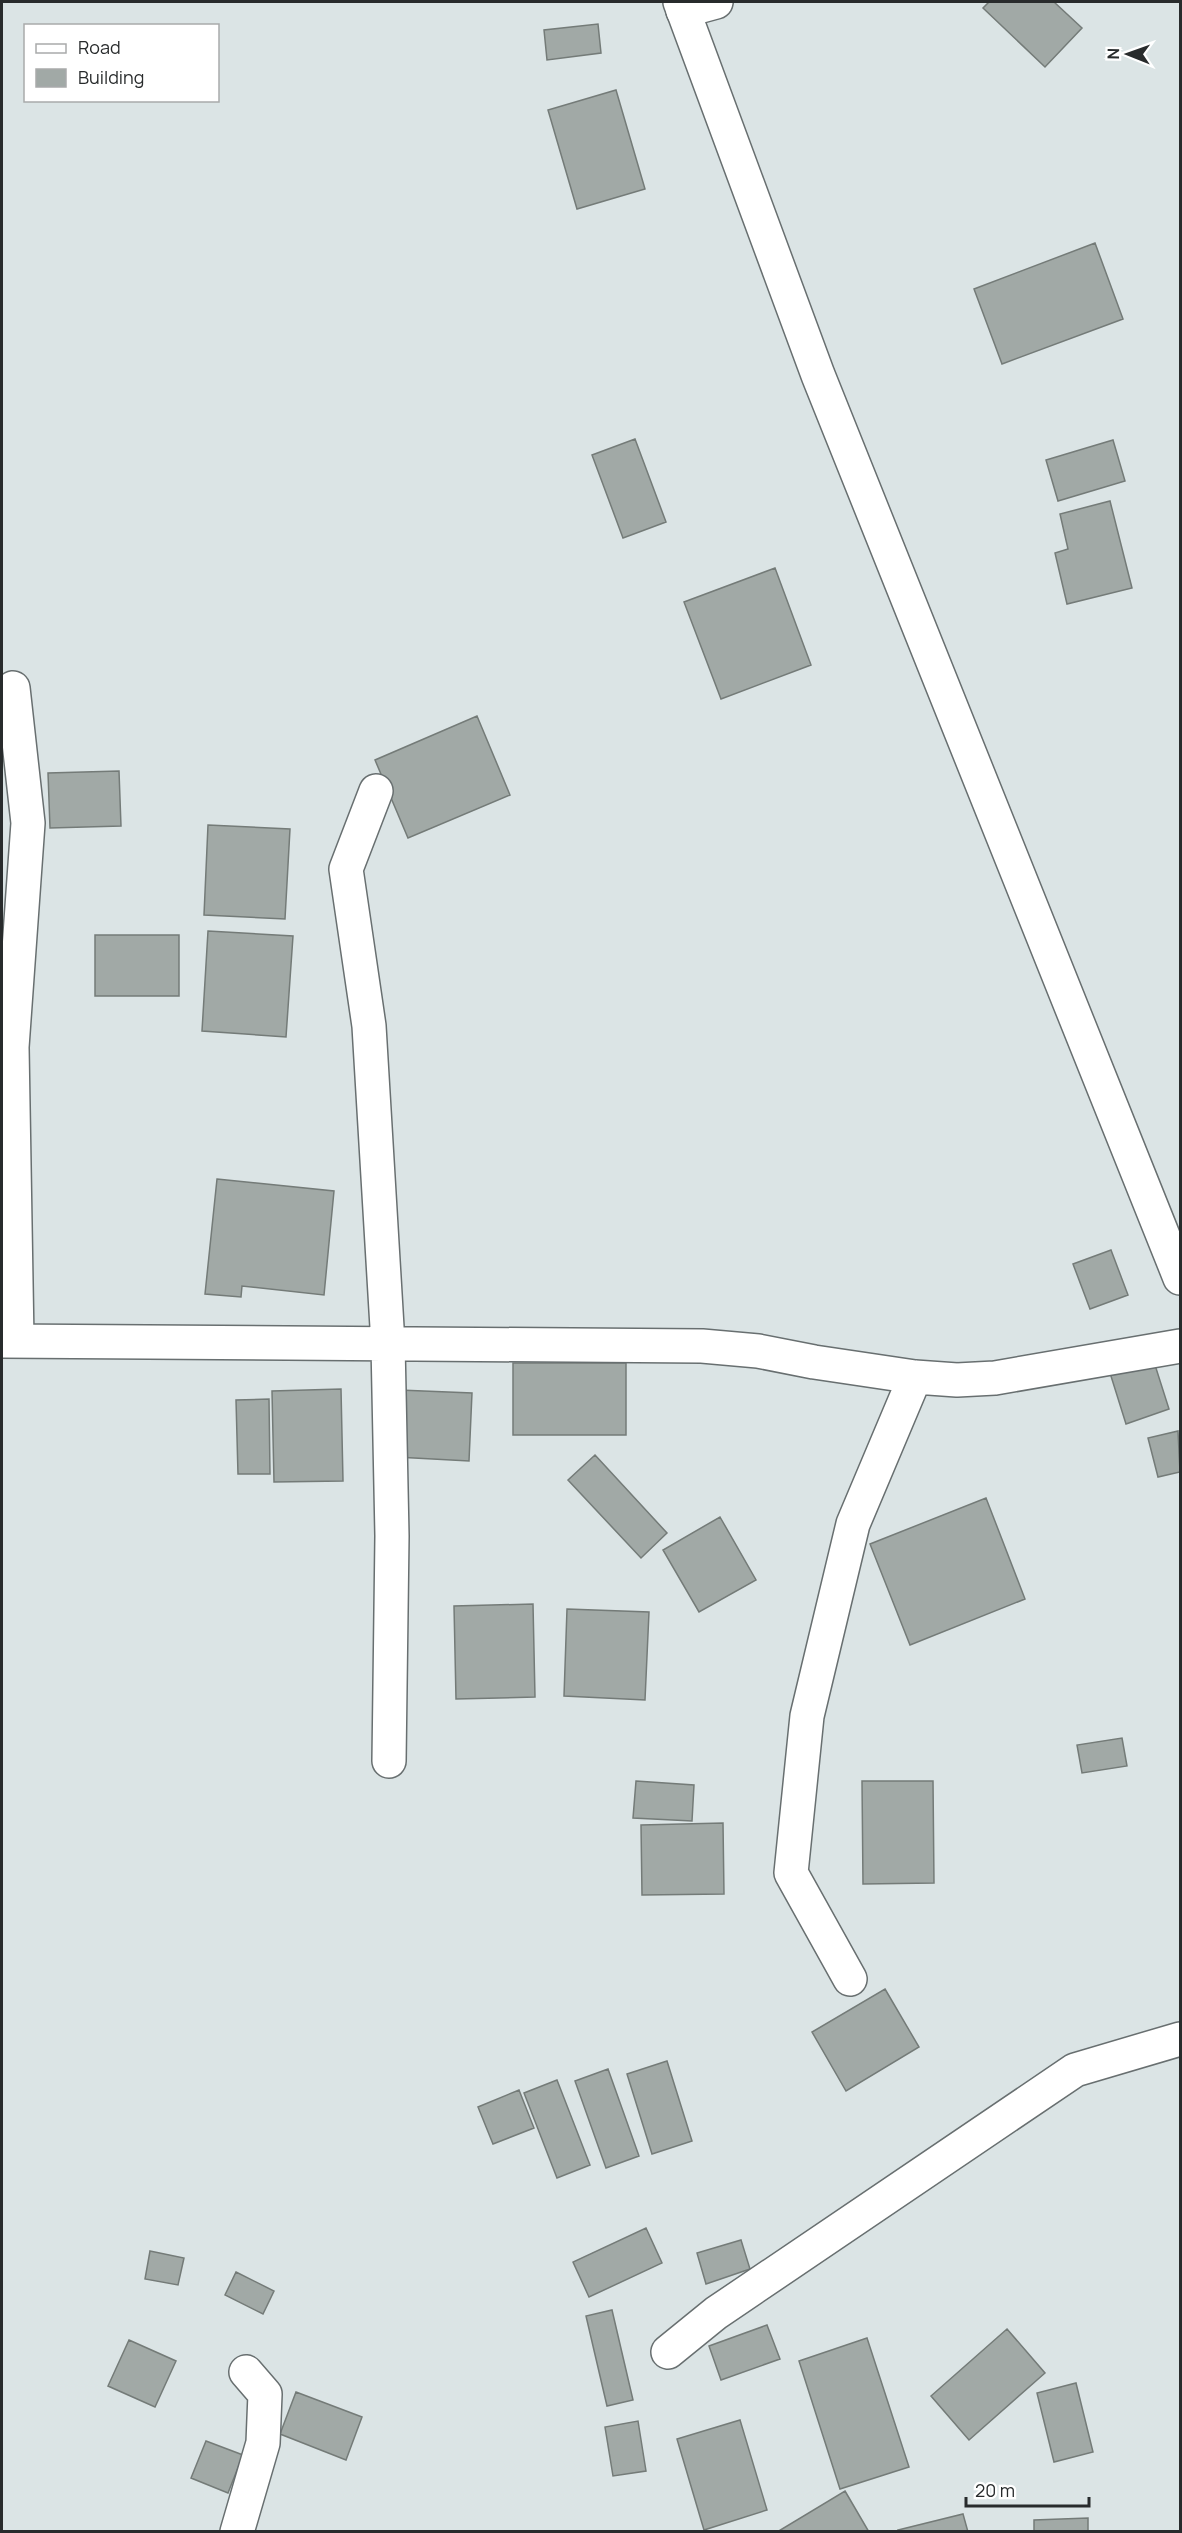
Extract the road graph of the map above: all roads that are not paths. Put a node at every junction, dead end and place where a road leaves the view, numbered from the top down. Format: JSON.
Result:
{"nodes":[{"id":1,"x":716,"y":2,"type":"edge"},
{"id":2,"x":681,"y":6,"type":"edge"},
{"id":3,"x":13,"y":688,"type":"dead end"},
{"id":4,"x":376,"y":791,"type":"dead end"},
{"id":5,"x":1180,"y":1278,"type":"edge"},
{"id":6,"x":9,"y":1341,"type":"edge"},
{"id":7,"x":387,"y":1344,"type":"junction"},
{"id":8,"x":1180,"y":1346,"type":"edge"},
{"id":9,"x":915,"y":1377,"type":"junction"},
{"id":10,"x":389,"y":1761,"type":"dead end"},
{"id":11,"x":850,"y":1979,"type":"dead end"},
{"id":12,"x":1180,"y":2039,"type":"edge"},
{"id":13,"x":668,"y":2352,"type":"dead end"},
{"id":14,"x":246,"y":2372,"type":"dead end"},
{"id":15,"x":237,"y":2532,"type":"edge"}],
"edges":[{"from":1,"to":2,"type":"street"},
{"from":2,"to":5,"type":"street"},
{"from":3,"to":6,"type":"street"},
{"from":4,"to":7,"type":"street"},
{"from":6,"to":7,"type":"street"},
{"from":7,"to":9,"type":"street"},
{"from":7,"to":10,"type":"street"},
{"from":8,"to":9,"type":"street"},
{"from":9,"to":11,"type":"street"},
{"from":12,"to":13,"type":"street"},
{"from":14,"to":15,"type":"street"}]}
